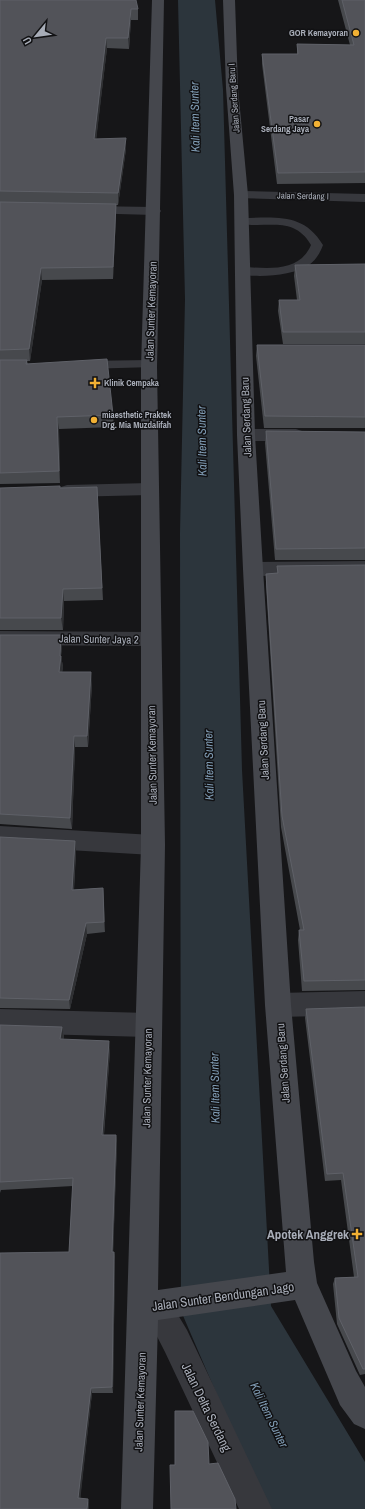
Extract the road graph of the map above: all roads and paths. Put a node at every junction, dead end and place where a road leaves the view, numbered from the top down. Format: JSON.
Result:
{"nodes":[{"id":1,"x":158,"y":0,"type":"edge"},
{"id":2,"x":229,"y":0,"type":"edge"},
{"id":3,"x":241,"y":195,"type":"junction"},
{"id":4,"x":365,"y":198,"type":"edge"},
{"id":5,"x":77,"y":210,"type":"edge"},
{"id":6,"x":154,"y":211,"type":"junction"},
{"id":7,"x":241,"y":221,"type":"junction"},
{"id":8,"x":243,"y":271,"type":"junction"},
{"id":9,"x":150,"y":364,"type":"junction"},
{"id":10,"x":71,"y":366,"type":"edge"},
{"id":11,"x":246,"y":435,"type":"junction"},
{"id":12,"x":310,"y":435,"type":"edge"},
{"id":13,"x":150,"y":489,"type":"junction"},
{"id":14,"x":47,"y":491,"type":"edge"},
{"id":15,"x":365,"y":568,"type":"edge"},
{"id":16,"x":253,"y":569,"type":"junction"},
{"id":17,"x":0,"y":638,"type":"edge"},
{"id":18,"x":151,"y":639,"type":"junction"},
{"id":19,"x":0,"y":836,"type":"edge"},
{"id":20,"x":153,"y":845,"type":"junction"},
{"id":21,"x":365,"y":1003,"type":"edge"},
{"id":22,"x":278,"y":1005,"type":"junction"},
{"id":23,"x":0,"y":1021,"type":"edge"},
{"id":24,"x":148,"y":1025,"type":"junction"},
{"id":25,"x":298,"y":1285,"type":"junction"},
{"id":26,"x":155,"y":1306,"type":"junction"},
{"id":27,"x":355,"y":1382,"type":"edge"},
{"id":28,"x":365,"y":1413,"type":"edge"},
{"id":29,"x":137,"y":1509,"type":"edge"},
{"id":30,"x":256,"y":1509,"type":"edge"}],
"edges":[{"from":1,"to":6,"type":"main road","name":"Jalan Sunter Kemayoran"},
{"from":2,"to":3,"type":"main road","name":"Jalan Serdang Baru I"},
{"from":3,"to":4,"type":"street","name":"Jalan Serdang I"},
{"from":3,"to":7,"type":"main road","name":"Jalan Serdang Baru"},
{"from":5,"to":6,"type":"street"},
{"from":6,"to":9,"type":"main road","name":"Jalan Sunter Kemayoran"},
{"from":7,"to":8,"type":"main road","name":"Jalan Serdang Baru"},
{"from":7,"to":8,"type":"lane"},
{"from":8,"to":11,"type":"main road","name":"Jalan Serdang Baru"},
{"from":9,"to":10,"type":"lane"},
{"from":9,"to":13,"type":"main road","name":"Jalan Sunter Kemayoran"},
{"from":11,"to":12,"type":"street"},
{"from":11,"to":16,"type":"main road","name":"Jalan Serdang Baru"},
{"from":13,"to":14,"type":"street"},
{"from":13,"to":18,"type":"main road","name":"Jalan Sunter Kemayoran"},
{"from":15,"to":16,"type":"street"},
{"from":16,"to":22,"type":"main road","name":"Jalan Serdang Baru"},
{"from":17,"to":18,"type":"street","name":"Jalan Sunter Jaya 2"},
{"from":18,"to":20,"type":"main road","name":"Jalan Sunter Kemayoran"},
{"from":19,"to":20,"type":"street"},
{"from":20,"to":24,"type":"main road","name":"Jalan Sunter Kemayoran"},
{"from":21,"to":22,"type":"street"},
{"from":22,"to":25,"type":"main road","name":"Jalan Serdang Baru"},
{"from":23,"to":24,"type":"street"},
{"from":24,"to":26,"type":"main road","name":"Jalan Sunter Kemayoran"},
{"from":25,"to":26,"type":"main road","name":"Jalan Sunter Bendungan Jago"},
{"from":25,"to":27,"type":"main road","name":"Jalan Sunter Bendungan Jago"},
{"from":26,"to":29,"type":"main road","name":"Jalan Sunter Kemayoran"},
{"from":26,"to":30,"type":"street","name":"Jalan Delta Serdang"},
{"from":27,"to":28,"type":"main road","name":"Jalan Sunter Bendungan Jago"}]}
